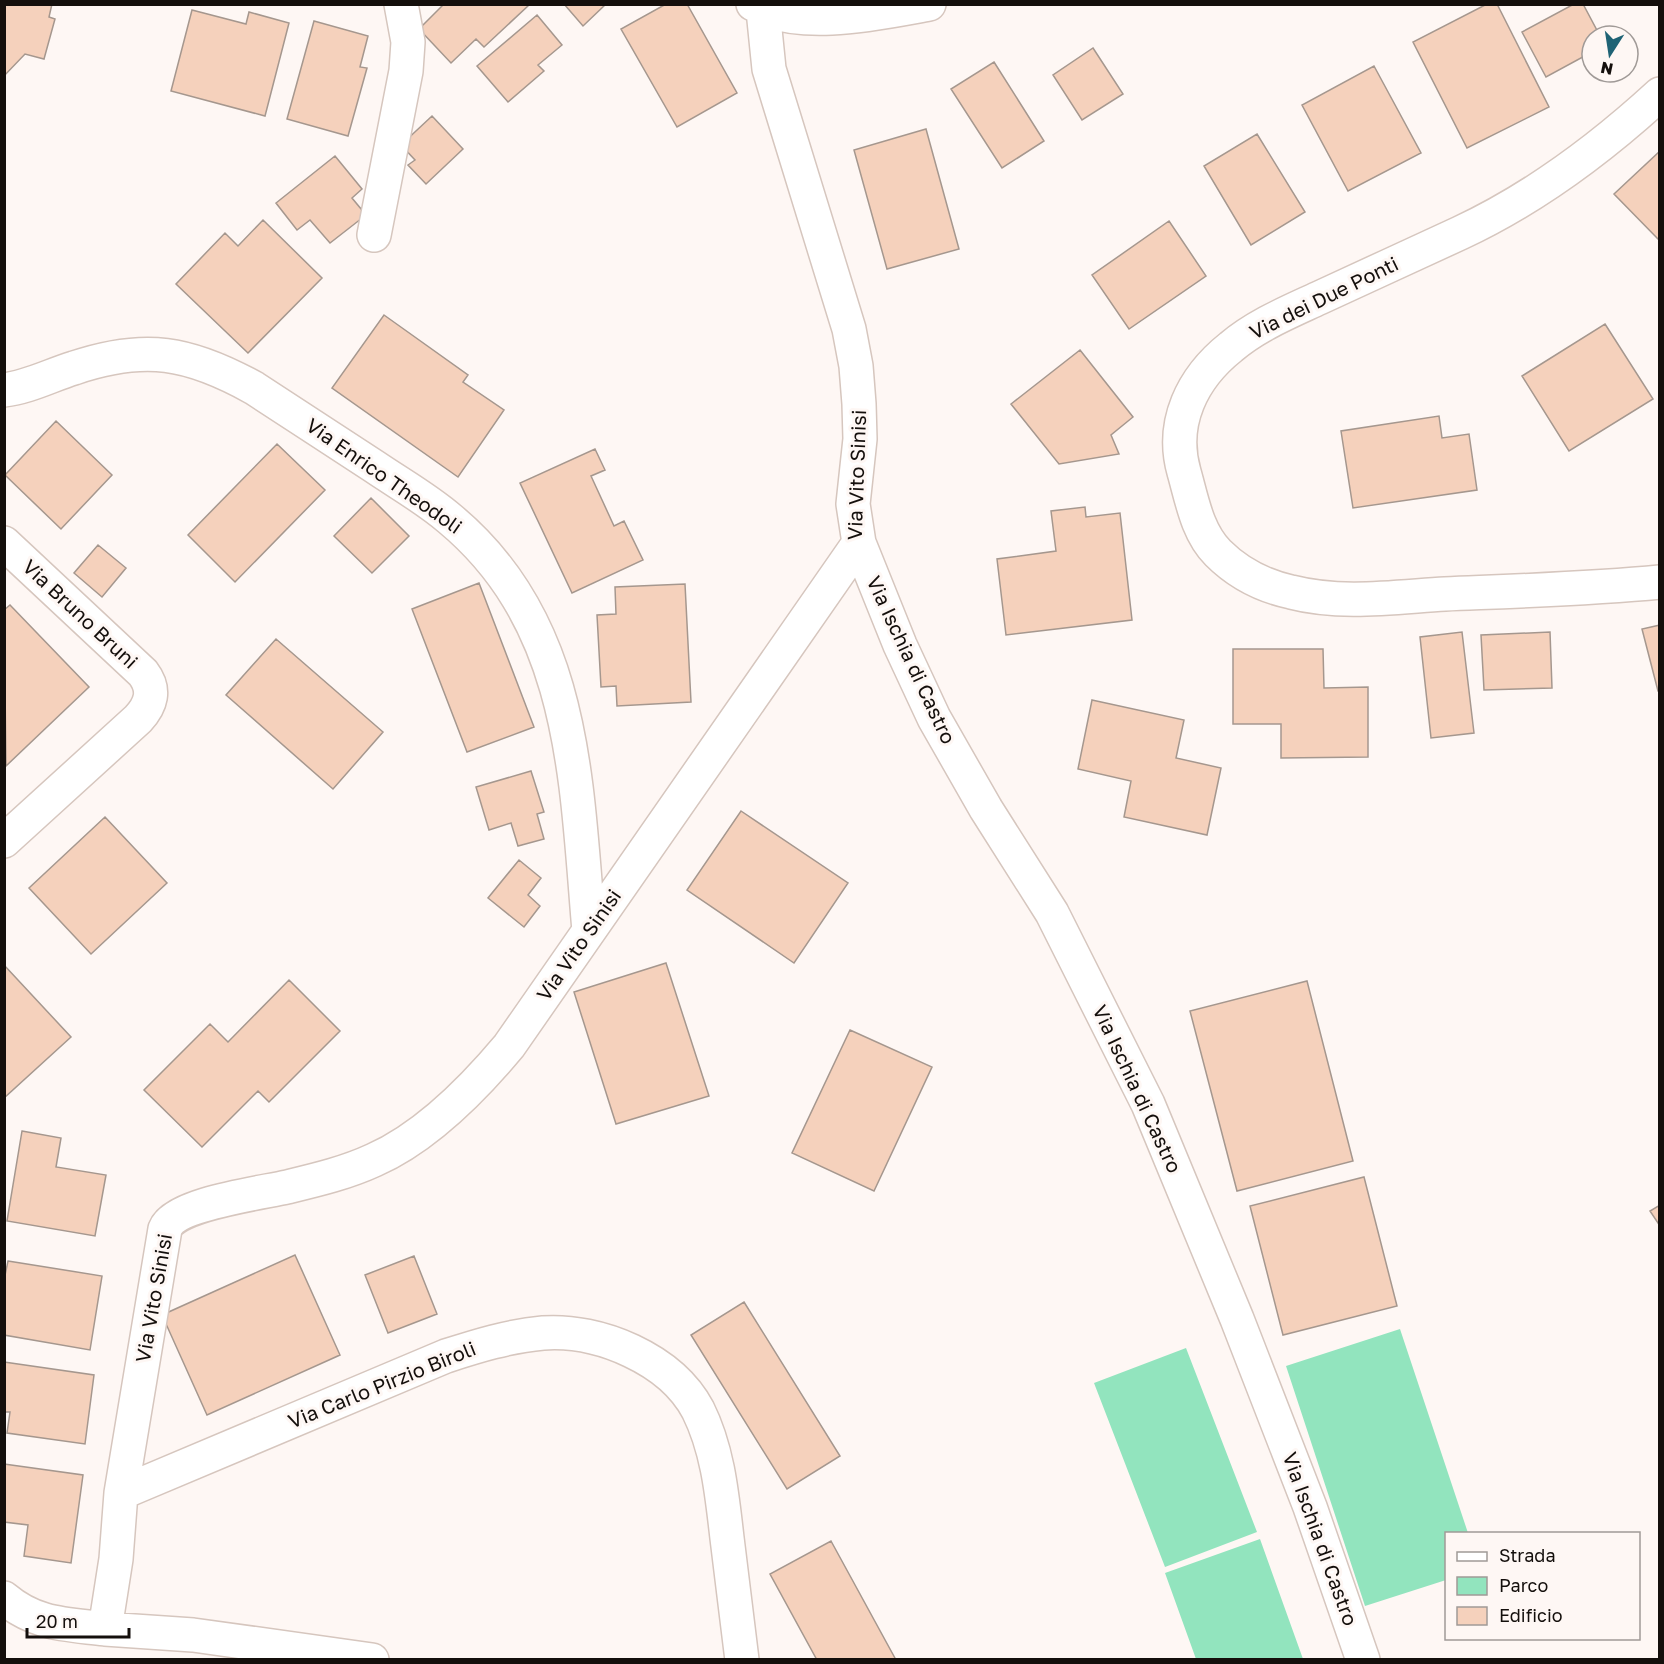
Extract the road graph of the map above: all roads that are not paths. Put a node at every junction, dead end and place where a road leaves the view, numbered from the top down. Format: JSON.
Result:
{"nodes":[{"id":1,"x":401,"y":4,"type":"edge"},
{"id":2,"x":929,"y":4,"type":"edge"},
{"id":3,"x":758,"y":7,"type":"edge"},
{"id":4,"x":1659,"y":94,"type":"edge"},
{"id":5,"x":375,"y":235,"type":"dead end"},
{"id":6,"x":4,"y":390,"type":"edge"},
{"id":7,"x":4,"y":543,"type":"edge"},
{"id":8,"x":859,"y":543,"type":"junction"},
{"id":9,"x":1659,"y":582,"type":"edge"},
{"id":10,"x":4,"y":841,"type":"edge"},
{"id":11,"x":589,"y":931,"type":"junction"},
{"id":12,"x":121,"y":1493,"type":"junction"},
{"id":13,"x":4,"y":1598,"type":"edge"},
{"id":14,"x":105,"y":1629,"type":"junction"},
{"id":15,"x":234,"y":1650,"type":"edge"},
{"id":16,"x":372,"y":1659,"type":"edge"},
{"id":17,"x":742,"y":1659,"type":"edge"},
{"id":18,"x":1364,"y":1659,"type":"edge"}],
"edges":[{"from":1,"to":5,"type":"street"},
{"from":2,"to":3,"type":"street"},
{"from":3,"to":8,"type":"street","name":"Via Vito Sinisi"},
{"from":4,"to":9,"type":"street","name":"Via dei Due Ponti"},
{"from":6,"to":11,"type":"street","name":"Via Enrico Theodoli"},
{"from":7,"to":10,"type":"street","name":"Via Bruno Bruni"},
{"from":8,"to":11,"type":"street","name":"Via Vito Sinisi"},
{"from":8,"to":18,"type":"street","name":"Via Ischia di Castro"},
{"from":11,"to":12,"type":"street","name":"Via Vito Sinisi"},
{"from":12,"to":14,"type":"street","name":"Via Vito Sinisi"},
{"from":12,"to":17,"type":"street","name":"Via Carlo Pirzio Biroli"},
{"from":13,"to":14,"type":"street"},
{"from":14,"to":15,"type":"street"},
{"from":15,"to":16,"type":"street"}]}
